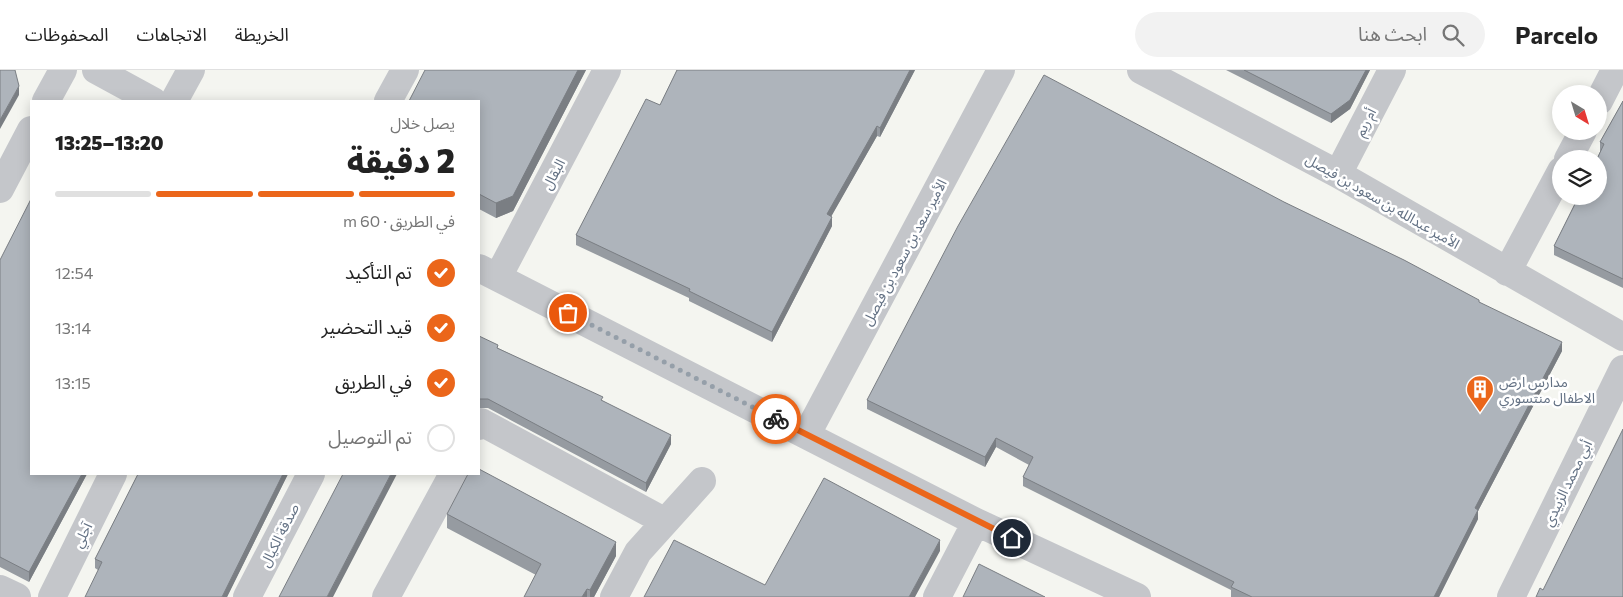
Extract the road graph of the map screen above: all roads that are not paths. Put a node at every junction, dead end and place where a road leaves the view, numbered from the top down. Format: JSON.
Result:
{"nodes":[{"id":1,"x":63,"y":70,"type":"edge"},
{"id":2,"x":96,"y":70,"type":"edge"},
{"id":3,"x":191,"y":70,"type":"edge"},
{"id":4,"x":405,"y":70,"type":"edge"},
{"id":5,"x":607,"y":70,"type":"edge"},
{"id":6,"x":1001,"y":70,"type":"edge"},
{"id":7,"x":1141,"y":70,"type":"edge"},
{"id":8,"x":1392,"y":70,"type":"edge"},
{"id":9,"x":1615,"y":70,"type":"edge"},
{"id":10,"x":1607,"y":85,"type":"edge"},
{"id":11,"x":47,"y":100,"type":"edge"},
{"id":12,"x":151,"y":100,"type":"edge"},
{"id":13,"x":175,"y":100,"type":"edge"},
{"id":14,"x":389,"y":100,"type":"edge"},
{"id":15,"x":30,"y":132,"type":"edge"},
{"id":16,"x":1338,"y":174,"type":"junction"},
{"id":17,"x":1552,"y":188,"type":"edge"},
{"id":18,"x":0,"y":189,"type":"edge"},
{"id":19,"x":1507,"y":272,"type":"junction"},
{"id":20,"x":488,"y":273,"type":"edge"},
{"id":21,"x":1623,"y":337,"type":"edge"},
{"id":22,"x":1623,"y":369,"type":"edge"},
{"id":23,"x":480,"y":424,"type":"edge"},
{"id":24,"x":807,"y":434,"type":"junction"},
{"id":25,"x":113,"y":475,"type":"edge"},
{"id":26,"x":310,"y":475,"type":"edge"},
{"id":27,"x":452,"y":475,"type":"edge"},
{"id":28,"x":702,"y":480,"type":"dead end"},
{"id":29,"x":664,"y":521,"type":"junction"},
{"id":30,"x":976,"y":522,"type":"junction"},
{"id":31,"x":0,"y":589,"type":"edge"},
{"id":32,"x":17,"y":597,"type":"edge"},
{"id":33,"x":52,"y":597,"type":"edge"},
{"id":34,"x":247,"y":597,"type":"edge"},
{"id":35,"x":386,"y":597,"type":"edge"},
{"id":36,"x":614,"y":597,"type":"edge"},
{"id":37,"x":937,"y":597,"type":"edge"},
{"id":38,"x":1136,"y":597,"type":"edge"},
{"id":39,"x":1511,"y":597,"type":"edge"}],
"edges":[{"from":1,"to":11,"type":"street"},
{"from":2,"to":12,"type":"street"},
{"from":3,"to":13,"type":"street"},
{"from":4,"to":14,"type":"street"},
{"from":5,"to":20,"type":"street","name":"البقال"},
{"from":6,"to":24,"type":"street","name":"الأمير سعد بن سعود بن فيصل"},
{"from":7,"to":16,"type":"street","name":"الأمير عبدالله بن سعود بن فيصل"},
{"from":8,"to":16,"type":"street","name":"أم ريم"},
{"from":9,"to":10,"type":"street"},
{"from":15,"to":18,"type":"street"},
{"from":16,"to":19,"type":"street","name":"الأمير عبدالله بن سعود بن فيصل"},
{"from":17,"to":19,"type":"street"},
{"from":19,"to":21,"type":"street","name":"الأمير عبدالله بن سعود بن فيصل"},
{"from":20,"to":24,"type":"street"},
{"from":22,"to":39,"type":"street","name":"أبي محمد الزبيدي"},
{"from":23,"to":29,"type":"street"},
{"from":24,"to":30,"type":"street"},
{"from":25,"to":33,"type":"street","name":"آجلي"},
{"from":26,"to":34,"type":"street","name":"صدقة الكيال"},
{"from":27,"to":35,"type":"street"},
{"from":28,"to":29,"type":"street"},
{"from":29,"to":36,"type":"street"},
{"from":30,"to":37,"type":"street"},
{"from":30,"to":38,"type":"street"},
{"from":31,"to":32,"type":"street"}]}
